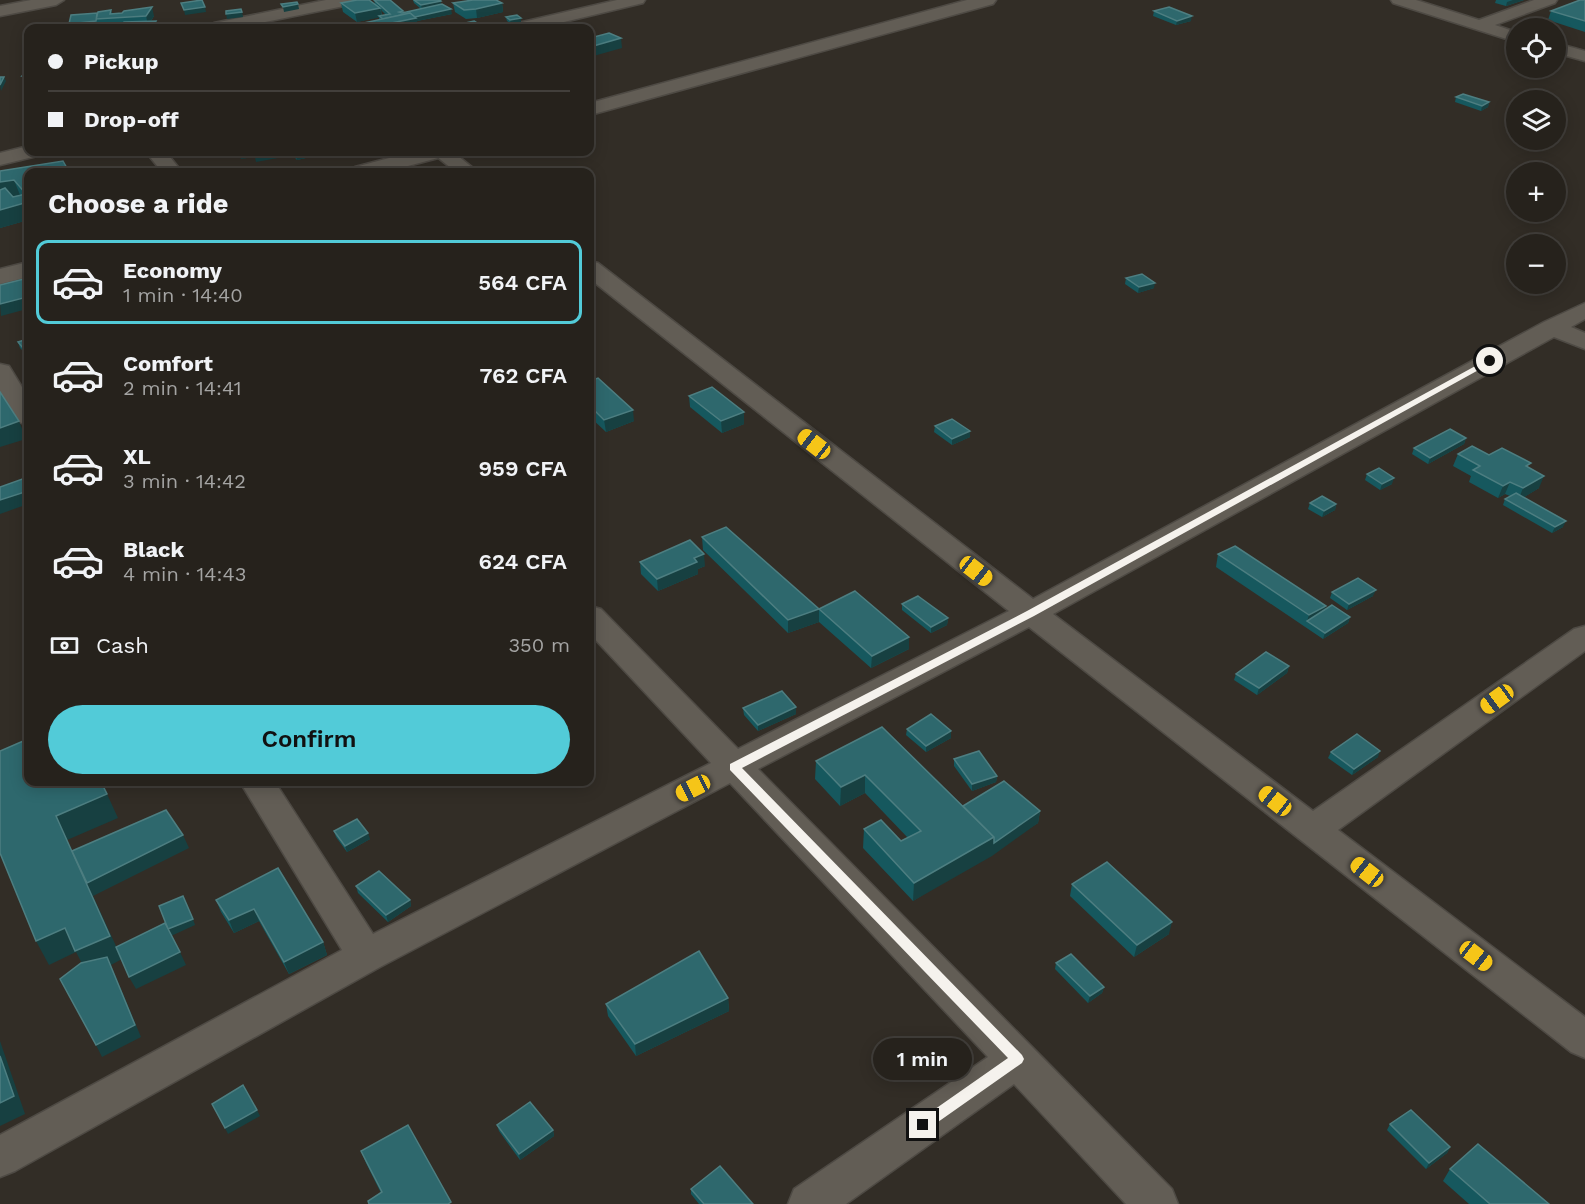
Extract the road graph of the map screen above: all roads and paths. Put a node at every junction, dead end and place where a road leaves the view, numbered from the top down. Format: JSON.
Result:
{"nodes":[{"id":1,"x":56,"y":0,"type":"edge"},
{"id":2,"x":349,"y":0,"type":"edge"},
{"id":3,"x":637,"y":0,"type":"edge"},
{"id":4,"x":987,"y":0,"type":"edge"},
{"id":5,"x":1399,"y":0,"type":"edge"},
{"id":6,"x":1549,"y":0,"type":"edge"},
{"id":7,"x":257,"y":6,"type":"dead end"},
{"id":8,"x":4,"y":7,"type":"edge"},
{"id":9,"x":271,"y":17,"type":"junction"},
{"id":10,"x":235,"y":24,"type":"edge"},
{"id":11,"x":281,"y":24,"type":"edge"},
{"id":12,"x":536,"y":24,"type":"edge"},
{"id":13,"x":1477,"y":26,"type":"junction"},
{"id":14,"x":1506,"y":34,"type":"edge"},
{"id":15,"x":1566,"y":51,"type":"edge"},
{"id":16,"x":1585,"y":56,"type":"edge"},
{"id":17,"x":594,"y":108,"type":"edge"},
{"id":18,"x":24,"y":153,"type":"edge"},
{"id":19,"x":159,"y":156,"type":"edge"},
{"id":20,"x":420,"y":156,"type":"edge"},
{"id":21,"x":446,"y":156,"type":"edge"},
{"id":22,"x":0,"y":159,"type":"edge"},
{"id":23,"x":169,"y":168,"type":"edge"},
{"id":24,"x":377,"y":168,"type":"edge"},
{"id":25,"x":463,"y":168,"type":"edge"},
{"id":26,"x":24,"y":270,"type":"edge"},
{"id":27,"x":594,"y":271,"type":"edge"},
{"id":28,"x":0,"y":277,"type":"edge"},
{"id":29,"x":1585,"y":310,"type":"edge"},
{"id":30,"x":1552,"y":327,"type":"junction"},
{"id":31,"x":1585,"y":342,"type":"edge"},
{"id":32,"x":0,"y":371,"type":"edge"},
{"id":33,"x":24,"y":410,"type":"edge"},
{"id":34,"x":1031,"y":613,"type":"junction"},
{"id":35,"x":594,"y":620,"type":"edge"},
{"id":36,"x":1585,"y":636,"type":"edge"},
{"id":37,"x":734,"y":767,"type":"junction"},
{"id":38,"x":260,"y":786,"type":"edge"},
{"id":39,"x":1312,"y":830,"type":"junction"},
{"id":40,"x":366,"y":956,"type":"junction"},
{"id":41,"x":1585,"y":1040,"type":"edge"},
{"id":42,"x":1017,"y":1059,"type":"junction"},
{"id":43,"x":0,"y":1157,"type":"edge"},
{"id":44,"x":810,"y":1204,"type":"edge"},
{"id":45,"x":1156,"y":1204,"type":"edge"}],
"edges":[{"from":1,"to":8,"type":"street"},
{"from":2,"to":9,"type":"street"},
{"from":3,"to":12,"type":"street"},
{"from":4,"to":17,"type":"street"},
{"from":5,"to":13,"type":"street"},
{"from":6,"to":13,"type":"street"},
{"from":7,"to":9,"type":"street"},
{"from":9,"to":10,"type":"street"},
{"from":9,"to":11,"type":"street"},
{"from":13,"to":14,"type":"street"},
{"from":15,"to":16,"type":"street"},
{"from":18,"to":22,"type":"street"},
{"from":19,"to":23,"type":"street"},
{"from":20,"to":24,"type":"street"},
{"from":21,"to":25,"type":"street"},
{"from":26,"to":28,"type":"street"},
{"from":27,"to":34,"type":"street"},
{"from":29,"to":30,"type":"street"},
{"from":30,"to":31,"type":"street"},
{"from":30,"to":34,"type":"street"},
{"from":32,"to":33,"type":"street"},
{"from":34,"to":37,"type":"street"},
{"from":34,"to":39,"type":"street"},
{"from":35,"to":37,"type":"street"},
{"from":36,"to":39,"type":"street"},
{"from":37,"to":40,"type":"street"},
{"from":37,"to":42,"type":"street"},
{"from":38,"to":40,"type":"street"},
{"from":39,"to":41,"type":"street"},
{"from":40,"to":43,"type":"street"},
{"from":42,"to":44,"type":"street"},
{"from":42,"to":45,"type":"street"}]}
